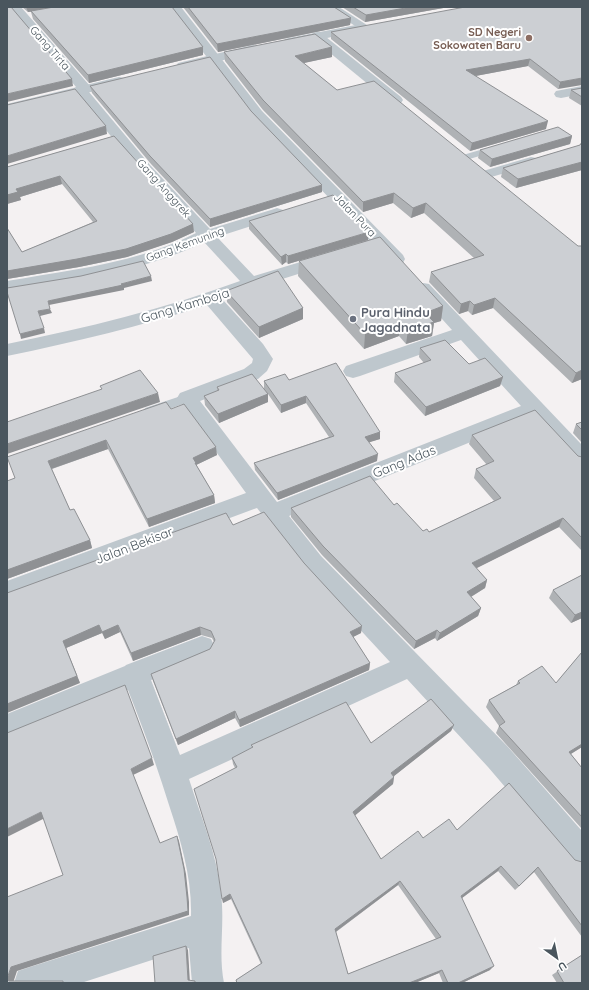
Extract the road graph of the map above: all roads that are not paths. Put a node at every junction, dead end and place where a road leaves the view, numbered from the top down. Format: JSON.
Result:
{"nodes":[{"id":1,"x":15,"y":7,"type":"edge"},
{"id":2,"x":175,"y":7,"type":"edge"},
{"id":3,"x":331,"y":7,"type":"edge"},
{"id":4,"x":379,"y":24,"type":"edge"},
{"id":5,"x":364,"y":27,"type":"junction"},
{"id":6,"x":317,"y":36,"type":"junction"},
{"id":7,"x":280,"y":44,"type":"edge"},
{"id":8,"x":265,"y":47,"type":"edge"},
{"id":9,"x":213,"y":58,"type":"junction"},
{"id":10,"x":167,"y":69,"type":"edge"},
{"id":11,"x":130,"y":78,"type":"edge"},
{"id":12,"x":82,"y":89,"type":"junction"},
{"id":13,"x":582,"y":90,"type":"edge"},
{"id":14,"x":561,"y":94,"type":"edge"},
{"id":15,"x":405,"y":107,"type":"edge"},
{"id":16,"x":7,"y":108,"type":"edge"},
{"id":17,"x":503,"y":146,"type":"edge"},
{"id":18,"x":454,"y":147,"type":"edge"},
{"id":19,"x":466,"y":157,"type":"junction"},
{"id":20,"x":542,"y":158,"type":"edge"},
{"id":21,"x":290,"y":209,"type":"edge"},
{"id":22,"x":206,"y":235,"type":"junction"},
{"id":23,"x":382,"y":243,"type":"junction"},
{"id":24,"x":251,"y":283,"type":"junction"},
{"id":25,"x":7,"y":286,"type":"edge"},
{"id":26,"x":211,"y":298,"type":"junction"},
{"id":27,"x":464,"y":333,"type":"junction"},
{"id":28,"x":7,"y":350,"type":"edge"},
{"id":29,"x":353,"y":371,"type":"dead end"},
{"id":30,"x":187,"y":398,"type":"junction"},
{"id":31,"x":535,"y":408,"type":"junction"},
{"id":32,"x":136,"y":416,"type":"edge"},
{"id":33,"x":582,"y":458,"type":"edge"},
{"id":34,"x":267,"y":505,"type":"junction"},
{"id":35,"x":7,"y":591,"type":"edge"},
{"id":36,"x":202,"y":647,"type":"dead end"},
{"id":37,"x":410,"y":665,"type":"junction"},
{"id":38,"x":135,"y":673,"type":"junction"},
{"id":39,"x":7,"y":727,"type":"edge"},
{"id":40,"x":173,"y":772,"type":"junction"},
{"id":41,"x":582,"y":853,"type":"edge"},
{"id":42,"x":206,"y":927,"type":"junction"},
{"id":43,"x":30,"y":983,"type":"edge"},
{"id":44,"x":208,"y":983,"type":"edge"}],
"edges":[{"from":1,"to":12,"type":"street","name":"Gang Tirta"},
{"from":2,"to":9,"type":"street","name":"Jalan Pura"},
{"from":3,"to":5,"type":"street"},
{"from":4,"to":5,"type":"street"},
{"from":5,"to":6,"type":"street"},
{"from":6,"to":7,"type":"street"},
{"from":6,"to":15,"type":"street"},
{"from":8,"to":9,"type":"street"},
{"from":9,"to":10,"type":"street"},
{"from":9,"to":23,"type":"street","name":"Jalan Pura"},
{"from":11,"to":12,"type":"street"},
{"from":12,"to":16,"type":"street"},
{"from":12,"to":22,"type":"street","name":"Gang Anggrek"},
{"from":13,"to":14,"type":"street"},
{"from":17,"to":19,"type":"lane"},
{"from":18,"to":19,"type":"street"},
{"from":19,"to":20,"type":"street"},
{"from":21,"to":22,"type":"street","name":"Gang Kemuning"},
{"from":22,"to":24,"type":"street","name":"Gang Anggrek"},
{"from":22,"to":25,"type":"street","name":"Gang Kemuning"},
{"from":23,"to":24,"type":"street","name":"Gang Kamboja"},
{"from":23,"to":27,"type":"street","name":"Jalan Pura"},
{"from":24,"to":26,"type":"street","name":"Gang Kamboja"},
{"from":26,"to":28,"type":"street","name":"Gang Kamboja"},
{"from":26,"to":30,"type":"street"},
{"from":27,"to":29,"type":"street"},
{"from":27,"to":31,"type":"street","name":"Jalan Pura"},
{"from":30,"to":32,"type":"lane"},
{"from":30,"to":34,"type":"street"},
{"from":31,"to":33,"type":"street","name":"Jalan Pura"},
{"from":31,"to":34,"type":"street","name":"Gang Adas"},
{"from":34,"to":35,"type":"street","name":"Jalan Bekisar"},
{"from":34,"to":37,"type":"street"},
{"from":36,"to":38,"type":"street"},
{"from":37,"to":40,"type":"street"},
{"from":37,"to":41,"type":"street"},
{"from":38,"to":39,"type":"street"},
{"from":38,"to":40,"type":"street"},
{"from":40,"to":42,"type":"street"},
{"from":42,"to":43,"type":"street"},
{"from":42,"to":44,"type":"street"}]}
